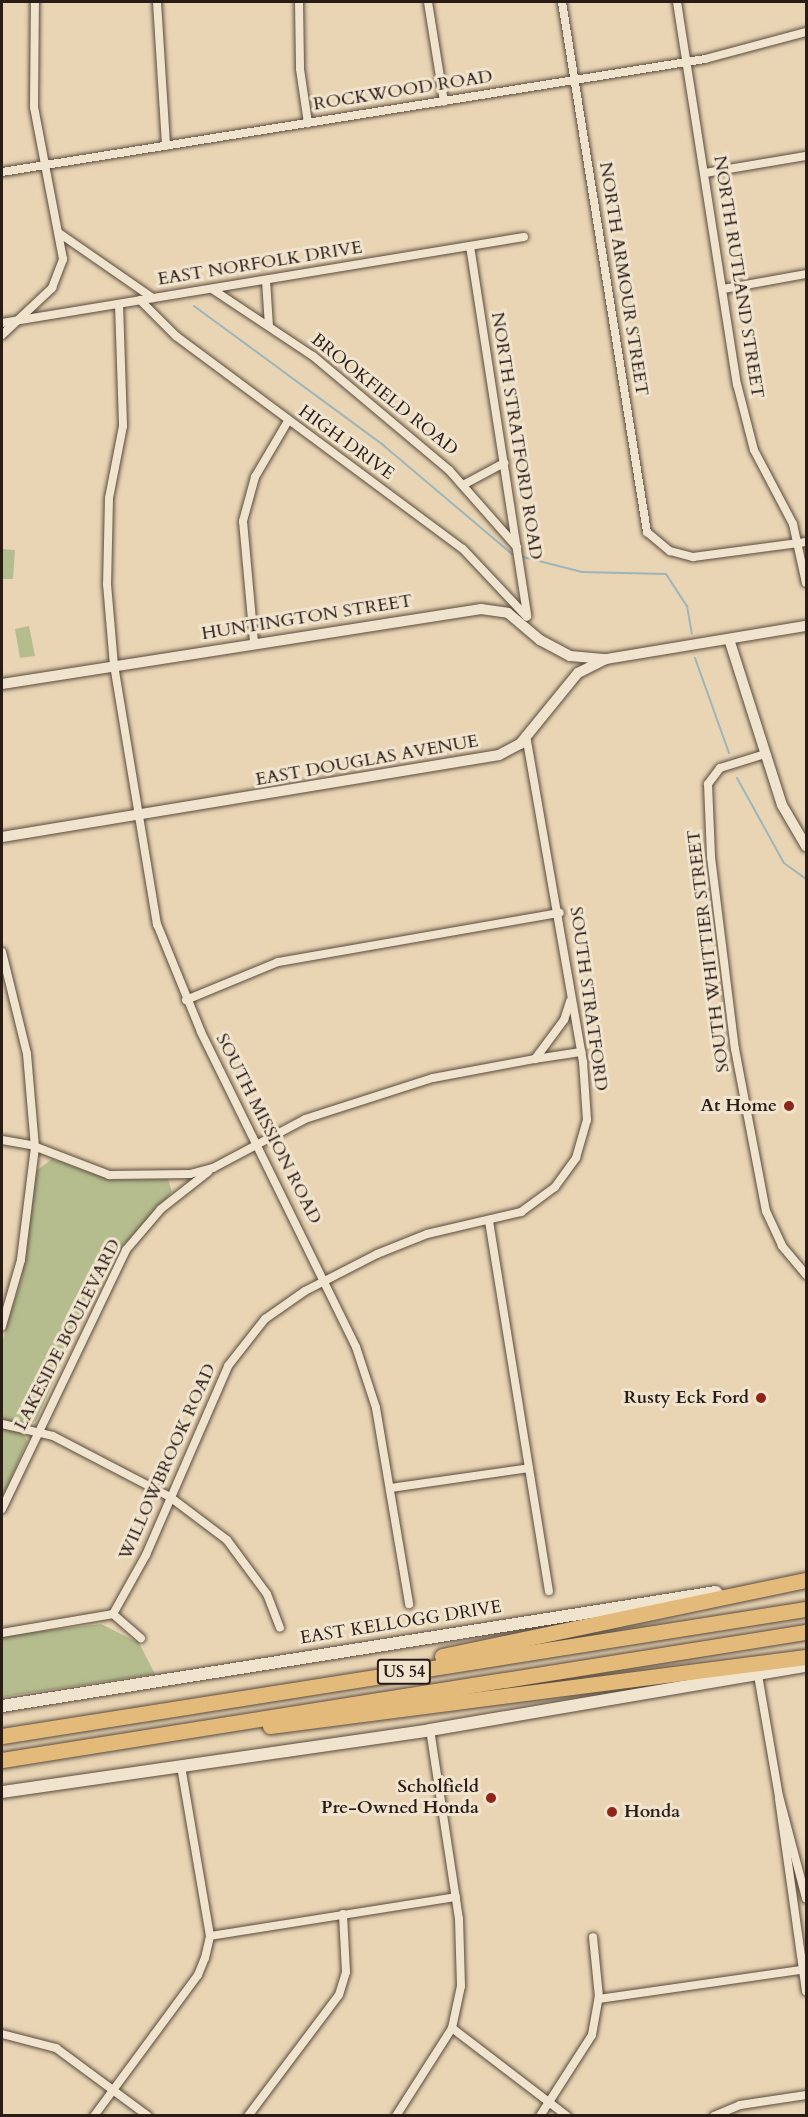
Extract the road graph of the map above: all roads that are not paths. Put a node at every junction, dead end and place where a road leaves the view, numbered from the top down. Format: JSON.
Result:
{"nodes":[{"id":1,"x":35,"y":2,"type":"edge"},
{"id":2,"x":157,"y":2,"type":"edge"},
{"id":3,"x":299,"y":2,"type":"edge"},
{"id":4,"x":428,"y":2,"type":"edge"},
{"id":5,"x":562,"y":2,"type":"edge"},
{"id":6,"x":677,"y":2,"type":"edge"},
{"id":7,"x":807,"y":32,"type":"edge"},
{"id":8,"x":687,"y":62,"type":"junction"},
{"id":9,"x":575,"y":81,"type":"junction"},
{"id":10,"x":444,"y":102,"type":"junction"},
{"id":11,"x":308,"y":123,"type":"junction"},
{"id":12,"x":165,"y":146,"type":"junction"},
{"id":13,"x":807,"y":156,"type":"edge"},
{"id":14,"x":42,"y":166,"type":"junction"},
{"id":15,"x":2,"y":172,"type":"edge"},
{"id":16,"x":705,"y":173,"type":"junction"},
{"id":17,"x":59,"y":233,"type":"junction"},
{"id":18,"x":524,"y":237,"type":"dead end"},
{"id":19,"x":470,"y":246,"type":"junction"},
{"id":20,"x":807,"y":274,"type":"edge"},
{"id":21,"x":266,"y":280,"type":"junction"},
{"id":22,"x":212,"y":289,"type":"junction"},
{"id":23,"x":723,"y":289,"type":"junction"},
{"id":24,"x":153,"y":298,"type":"junction"},
{"id":25,"x":140,"y":300,"type":"junction"},
{"id":26,"x":119,"y":304,"type":"junction"},
{"id":27,"x":16,"y":320,"type":"junction"},
{"id":28,"x":2,"y":323,"type":"edge"},
{"id":29,"x":269,"y":326,"type":"junction"},
{"id":30,"x":2,"y":334,"type":"edge"},
{"id":31,"x":288,"y":421,"type":"junction"},
{"id":32,"x":504,"y":463,"type":"junction"},
{"id":33,"x":463,"y":485,"type":"junction"},
{"id":34,"x":802,"y":542,"type":"edge"},
{"id":35,"x":517,"y":547,"type":"junction"},
{"id":36,"x":807,"y":583,"type":"edge"},
{"id":37,"x":527,"y":617,"type":"junction"},
{"id":38,"x":807,"y":626,"type":"edge"},
{"id":39,"x":529,"y":631,"type":"junction"},
{"id":40,"x":729,"y":639,"type":"junction"},
{"id":41,"x":254,"y":642,"type":"junction"},
{"id":42,"x":606,"y":659,"type":"junction"},
{"id":43,"x":114,"y":665,"type":"junction"},
{"id":44,"x":2,"y":684,"type":"edge"},
{"id":45,"x":526,"y":736,"type":"junction"},
{"id":46,"x":765,"y":754,"type":"junction"},
{"id":47,"x":138,"y":816,"type":"junction"},
{"id":48,"x":2,"y":837,"type":"edge"},
{"id":49,"x":807,"y":846,"type":"edge"},
{"id":50,"x":560,"y":913,"type":"junction"},
{"id":51,"x":2,"y":952,"type":"edge"},
{"id":52,"x":571,"y":995,"type":"junction"},
{"id":53,"x":186,"y":1000,"type":"junction"},
{"id":54,"x":581,"y":1052,"type":"junction"},
{"id":55,"x":535,"y":1059,"type":"junction"},
{"id":56,"x":2,"y":1140,"type":"edge"},
{"id":57,"x":255,"y":1142,"type":"junction"},
{"id":58,"x":35,"y":1147,"type":"junction"},
{"id":59,"x":213,"y":1168,"type":"junction"},
{"id":60,"x":489,"y":1221,"type":"junction"},
{"id":61,"x":807,"y":1275,"type":"edge"},
{"id":62,"x":325,"y":1281,"type":"junction"},
{"id":63,"x":2,"y":1326,"type":"edge"},
{"id":64,"x":2,"y":1424,"type":"edge"},
{"id":65,"x":38,"y":1432,"type":"junction"},
{"id":66,"x":529,"y":1468,"type":"junction"},
{"id":67,"x":391,"y":1488,"type":"junction"},
{"id":68,"x":170,"y":1497,"type":"junction"},
{"id":69,"x":2,"y":1509,"type":"edge"},
{"id":70,"x":807,"y":1579,"type":"edge"},
{"id":71,"x":549,"y":1591,"type":"dead end"},
{"id":72,"x":409,"y":1604,"type":"dead end"},
{"id":73,"x":807,"y":1609,"type":"edge"},
{"id":74,"x":113,"y":1614,"type":"junction"},
{"id":75,"x":280,"y":1628,"type":"dead end"},
{"id":76,"x":807,"y":1632,"type":"edge"},
{"id":77,"x":2,"y":1633,"type":"edge"},
{"id":78,"x":141,"y":1638,"type":"dead end"},
{"id":79,"x":807,"y":1658,"type":"edge"},
{"id":80,"x":807,"y":1666,"type":"edge"},
{"id":81,"x":758,"y":1675,"type":"junction"},
{"id":82,"x":213,"y":1704,"type":"junction"},
{"id":83,"x":2,"y":1706,"type":"edge"},
{"id":84,"x":430,"y":1730,"type":"junction"},
{"id":85,"x":2,"y":1736,"type":"edge"},
{"id":86,"x":52,"y":1752,"type":"junction"},
{"id":87,"x":2,"y":1760,"type":"edge"},
{"id":88,"x":181,"y":1766,"type":"junction"},
{"id":89,"x":2,"y":1792,"type":"edge"},
{"id":90,"x":779,"y":1796,"type":"junction"},
{"id":91,"x":796,"y":1843,"type":"junction"},
{"id":92,"x":782,"y":1846,"type":"junction"},
{"id":93,"x":456,"y":1897,"type":"junction"},
{"id":94,"x":807,"y":1898,"type":"edge"},
{"id":95,"x":343,"y":1914,"type":"junction"},
{"id":96,"x":210,"y":1936,"type":"junction"},
{"id":97,"x":593,"y":1937,"type":"dead end"},
{"id":98,"x":805,"y":1969,"type":"edge"},
{"id":99,"x":807,"y":1991,"type":"edge"},
{"id":100,"x":599,"y":1999,"type":"junction"},
{"id":101,"x":452,"y":2028,"type":"junction"},
{"id":102,"x":2,"y":2034,"type":"edge"},
{"id":103,"x":114,"y":2090,"type":"junction"},
{"id":104,"x":807,"y":2095,"type":"edge"},
{"id":105,"x":550,"y":2102,"type":"junction"},
{"id":106,"x":94,"y":2115,"type":"edge"},
{"id":107,"x":148,"y":2115,"type":"edge"},
{"id":108,"x":248,"y":2115,"type":"edge"},
{"id":109,"x":396,"y":2115,"type":"edge"},
{"id":110,"x":540,"y":2115,"type":"edge"},
{"id":111,"x":567,"y":2115,"type":"edge"},
{"id":112,"x":714,"y":2115,"type":"edge"}],
"edges":[{"from":1,"to":14,"type":"street"},
{"from":2,"to":12,"type":"street"},
{"from":3,"to":11,"type":"street"},
{"from":4,"to":10,"type":"street"},
{"from":5,"to":9,"type":"street","name":"NORTH ARMOUR STREET"},
{"from":6,"to":8,"type":"street","name":"NORTH RUTLAND STREET"},
{"from":7,"to":8,"type":"street","name":"ROCKWOOD ROAD"},
{"from":8,"to":9,"type":"street","name":"ROCKWOOD ROAD"},
{"from":8,"to":16,"type":"street","name":"NORTH RUTLAND STREET"},
{"from":9,"to":10,"type":"street","name":"ROCKWOOD ROAD"},
{"from":9,"to":34,"type":"street","name":"NORTH ARMOUR STREET"},
{"from":10,"to":11,"type":"street","name":"ROCKWOOD ROAD"},
{"from":11,"to":12,"type":"street","name":"ROCKWOOD ROAD"},
{"from":12,"to":14,"type":"street","name":"ROCKWOOD ROAD"},
{"from":13,"to":16,"type":"street"},
{"from":14,"to":15,"type":"street","name":"ROCKWOOD ROAD"},
{"from":14,"to":17,"type":"street"},
{"from":16,"to":23,"type":"street","name":"NORTH RUTLAND STREET"},
{"from":17,"to":24,"type":"street"},
{"from":17,"to":27,"type":"street"},
{"from":18,"to":19,"type":"street","name":"EAST NORFOLK DRIVE"},
{"from":19,"to":21,"type":"street","name":"EAST NORFOLK DRIVE"},
{"from":19,"to":32,"type":"street","name":"NORTH STRATFORD ROAD"},
{"from":20,"to":23,"type":"street"},
{"from":21,"to":22,"type":"street","name":"EAST NORFOLK DRIVE"},
{"from":21,"to":29,"type":"street"},
{"from":22,"to":24,"type":"street","name":"EAST NORFOLK DRIVE"},
{"from":22,"to":29,"type":"street","name":"BROOKFIELD ROAD"},
{"from":23,"to":34,"type":"street","name":"NORTH RUTLAND STREET"},
{"from":24,"to":25,"type":"street","name":"EAST NORFOLK DRIVE"},
{"from":25,"to":26,"type":"street","name":"EAST NORFOLK DRIVE"},
{"from":25,"to":31,"type":"street","name":"HIGH DRIVE"},
{"from":26,"to":27,"type":"street","name":"EAST NORFOLK DRIVE"},
{"from":26,"to":43,"type":"street","name":"SOUTH MISSION ROAD"},
{"from":27,"to":28,"type":"street","name":"EAST NORFOLK DRIVE"},
{"from":27,"to":30,"type":"street"},
{"from":29,"to":33,"type":"street","name":"BROOKFIELD ROAD"},
{"from":31,"to":37,"type":"street","name":"HIGH DRIVE"},
{"from":31,"to":41,"type":"street"},
{"from":32,"to":33,"type":"street"},
{"from":32,"to":35,"type":"street","name":"NORTH STRATFORD ROAD"},
{"from":33,"to":35,"type":"street","name":"BROOKFIELD ROAD"},
{"from":34,"to":36,"type":"street","name":"NORTH RUTLAND STREET"},
{"from":35,"to":37,"type":"street","name":"NORTH STRATFORD ROAD"},
{"from":37,"to":39,"type":"street","name":"NORTH STRATFORD ROAD"},
{"from":38,"to":40,"type":"street","name":"EAST DOUGLAS AVENUE"},
{"from":39,"to":41,"type":"street","name":"HUNTINGTON STREET"},
{"from":39,"to":42,"type":"street","name":"HUNTINGTON STREET"},
{"from":40,"to":42,"type":"street","name":"EAST DOUGLAS AVENUE"},
{"from":40,"to":46,"type":"street"},
{"from":41,"to":43,"type":"street","name":"HUNTINGTON STREET"},
{"from":42,"to":45,"type":"street","name":"EAST DOUGLAS AVENUE"},
{"from":43,"to":44,"type":"street","name":"HUNTINGTON STREET"},
{"from":43,"to":47,"type":"street","name":"SOUTH MISSION ROAD"},
{"from":45,"to":47,"type":"street","name":"EAST DOUGLAS AVENUE"},
{"from":45,"to":50,"type":"street","name":"SOUTH STRATFORD"},
{"from":46,"to":49,"type":"street"},
{"from":46,"to":61,"type":"street","name":"SOUTH WHITTIER STREET"},
{"from":47,"to":48,"type":"street","name":"EAST DOUGLAS AVENUE"},
{"from":47,"to":53,"type":"street","name":"SOUTH MISSION ROAD"},
{"from":50,"to":52,"type":"street","name":"SOUTH STRATFORD"},
{"from":50,"to":53,"type":"street"},
{"from":51,"to":58,"type":"street"},
{"from":52,"to":54,"type":"street","name":"SOUTH STRATFORD"},
{"from":52,"to":55,"type":"street"},
{"from":53,"to":57,"type":"street","name":"SOUTH MISSION ROAD"},
{"from":54,"to":55,"type":"street"},
{"from":54,"to":60,"type":"street","name":"SOUTH STRATFORD"},
{"from":55,"to":57,"type":"street"},
{"from":56,"to":58,"type":"street"},
{"from":57,"to":59,"type":"street"},
{"from":57,"to":62,"type":"street","name":"SOUTH MISSION ROAD"},
{"from":58,"to":59,"type":"street"},
{"from":58,"to":63,"type":"street"},
{"from":59,"to":65,"type":"street","name":"LAKESIDE BOULEVARD"},
{"from":60,"to":62,"type":"street","name":"WILLOWBROOK ROAD"},
{"from":60,"to":66,"type":"street"},
{"from":62,"to":67,"type":"street","name":"SOUTH MISSION ROAD"},
{"from":62,"to":68,"type":"street","name":"WILLOWBROOK ROAD"},
{"from":64,"to":65,"type":"street"},
{"from":65,"to":68,"type":"street"},
{"from":65,"to":69,"type":"street","name":"LAKESIDE BOULEVARD"},
{"from":66,"to":67,"type":"street"},
{"from":66,"to":71,"type":"street"},
{"from":67,"to":72,"type":"street","name":"SOUTH MISSION ROAD"},
{"from":68,"to":74,"type":"street","name":"WILLOWBROOK ROAD"},
{"from":68,"to":75,"type":"street"},
{"from":70,"to":82,"type":"highway"},
{"from":70,"to":83,"type":"main road","name":"EAST KELLOGG DRIVE"},
{"from":73,"to":82,"type":"highway","number":"US 54"},
{"from":74,"to":77,"type":"street"},
{"from":74,"to":78,"type":"street"},
{"from":76,"to":86,"type":"highway","number":"US 54"},
{"from":79,"to":86,"type":"highway"},
{"from":80,"to":81,"type":"main road"},
{"from":81,"to":84,"type":"main road"},
{"from":81,"to":90,"type":"street"},
{"from":82,"to":85,"type":"highway","number":"US 54"},
{"from":84,"to":88,"type":"main road"},
{"from":84,"to":93,"type":"street"},
{"from":86,"to":87,"type":"highway","number":"US 54"},
{"from":88,"to":89,"type":"main road"},
{"from":88,"to":96,"type":"street"},
{"from":90,"to":91,"type":"street"},
{"from":90,"to":92,"type":"street"},
{"from":91,"to":92,"type":"street"},
{"from":91,"to":94,"type":"street"},
{"from":92,"to":98,"type":"street"},
{"from":93,"to":95,"type":"street"},
{"from":93,"to":101,"type":"street"},
{"from":95,"to":96,"type":"street"},
{"from":95,"to":108,"type":"street"},
{"from":96,"to":103,"type":"street"},
{"from":97,"to":100,"type":"street"},
{"from":98,"to":99,"type":"street"},
{"from":98,"to":100,"type":"street"},
{"from":100,"to":105,"type":"street"},
{"from":101,"to":105,"type":"street"},
{"from":101,"to":109,"type":"street"},
{"from":102,"to":103,"type":"street"},
{"from":103,"to":106,"type":"street"},
{"from":103,"to":107,"type":"street"},
{"from":104,"to":112,"type":"street"},
{"from":105,"to":110,"type":"street"},
{"from":105,"to":111,"type":"street"}]}
